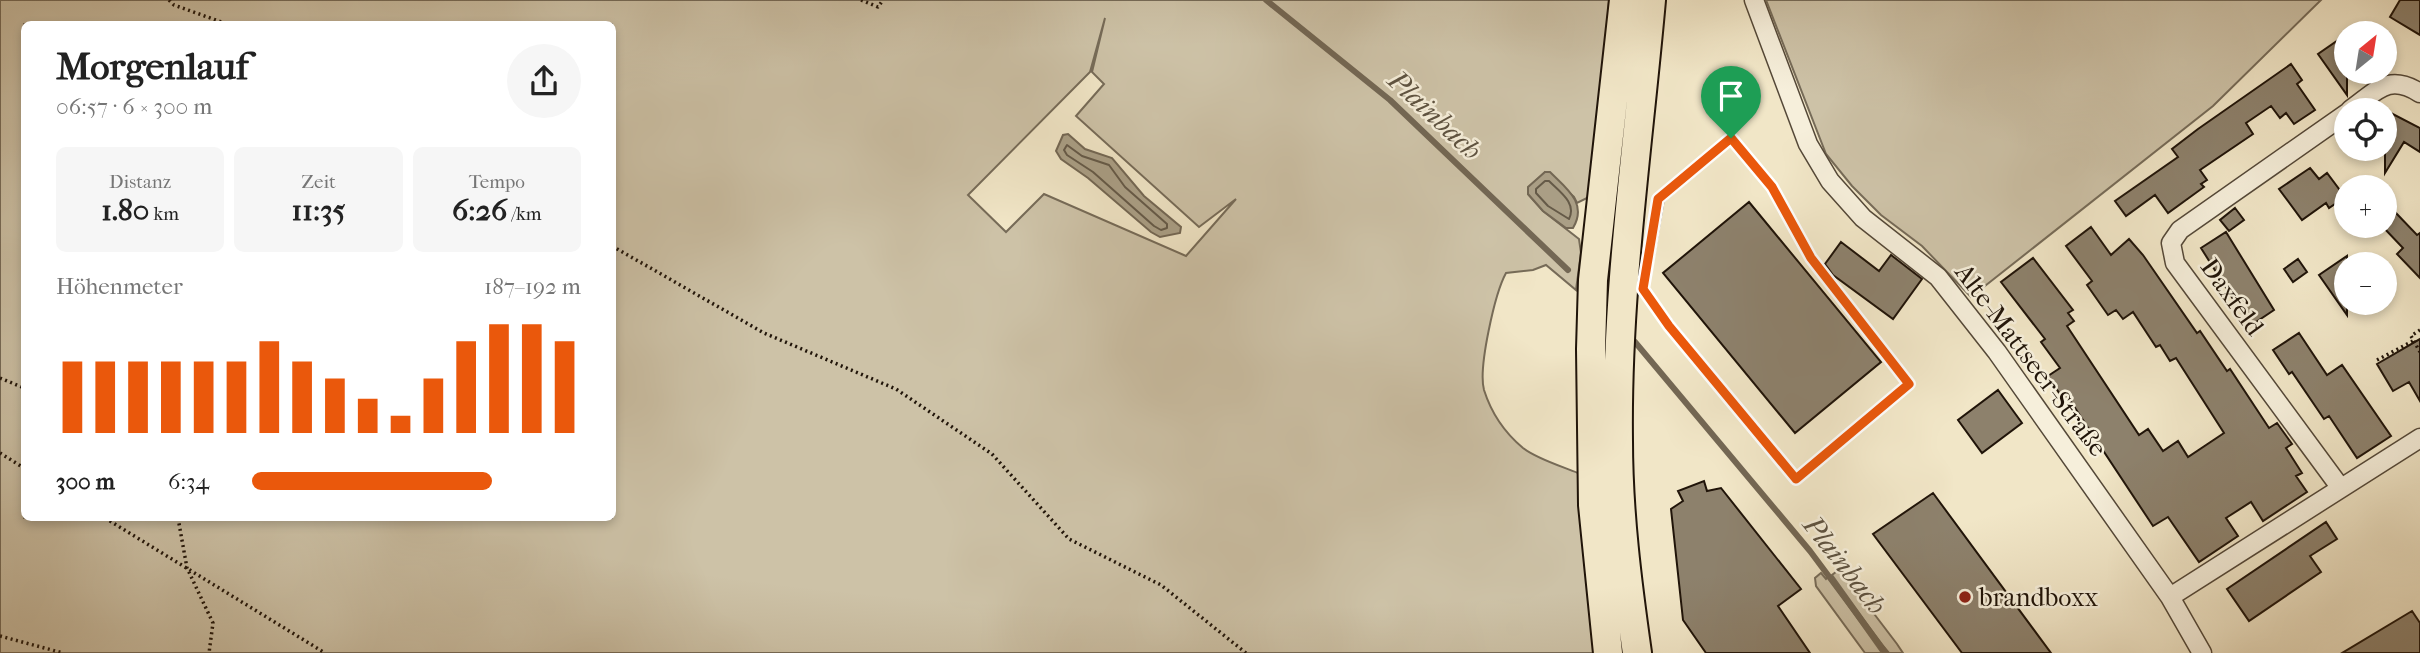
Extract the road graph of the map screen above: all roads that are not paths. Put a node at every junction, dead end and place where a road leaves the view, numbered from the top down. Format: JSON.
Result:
{"nodes":[{"id":1,"x":1624,"y":0,"type":"edge"},
{"id":2,"x":1651,"y":0,"type":"edge"},
{"id":3,"x":1754,"y":0,"type":"edge"},
{"id":4,"x":2420,"y":93,"type":"edge"},
{"id":5,"x":2367,"y":98,"type":"edge"},
{"id":6,"x":2334,"y":121,"type":"edge"},
{"id":7,"x":1772,"y":187,"type":"joint"},
{"id":8,"x":2420,"y":438,"type":"edge"},
{"id":9,"x":2340,"y":487,"type":"junction"},
{"id":10,"x":2170,"y":597,"type":"junction"},
{"id":11,"x":1608,"y":653,"type":"edge"},
{"id":12,"x":1636,"y":653,"type":"edge"},
{"id":13,"x":2202,"y":653,"type":"edge"}],
"edges":[{"from":1,"to":11,"type":"main road"},
{"from":2,"to":12,"type":"main road"},
{"from":3,"to":10,"type":"street","name":"Alte-Mattseer-Straße"},
{"from":4,"to":5,"type":"street","name":"Daxfeld"},
{"from":6,"to":9,"type":"street","name":"Daxfeld"},
{"from":7,"to":7,"type":"lane"},
{"from":8,"to":9,"type":"street"},
{"from":9,"to":10,"type":"street"},
{"from":10,"to":13,"type":"street","name":"Alte-Mattseer-Straße"}]}
